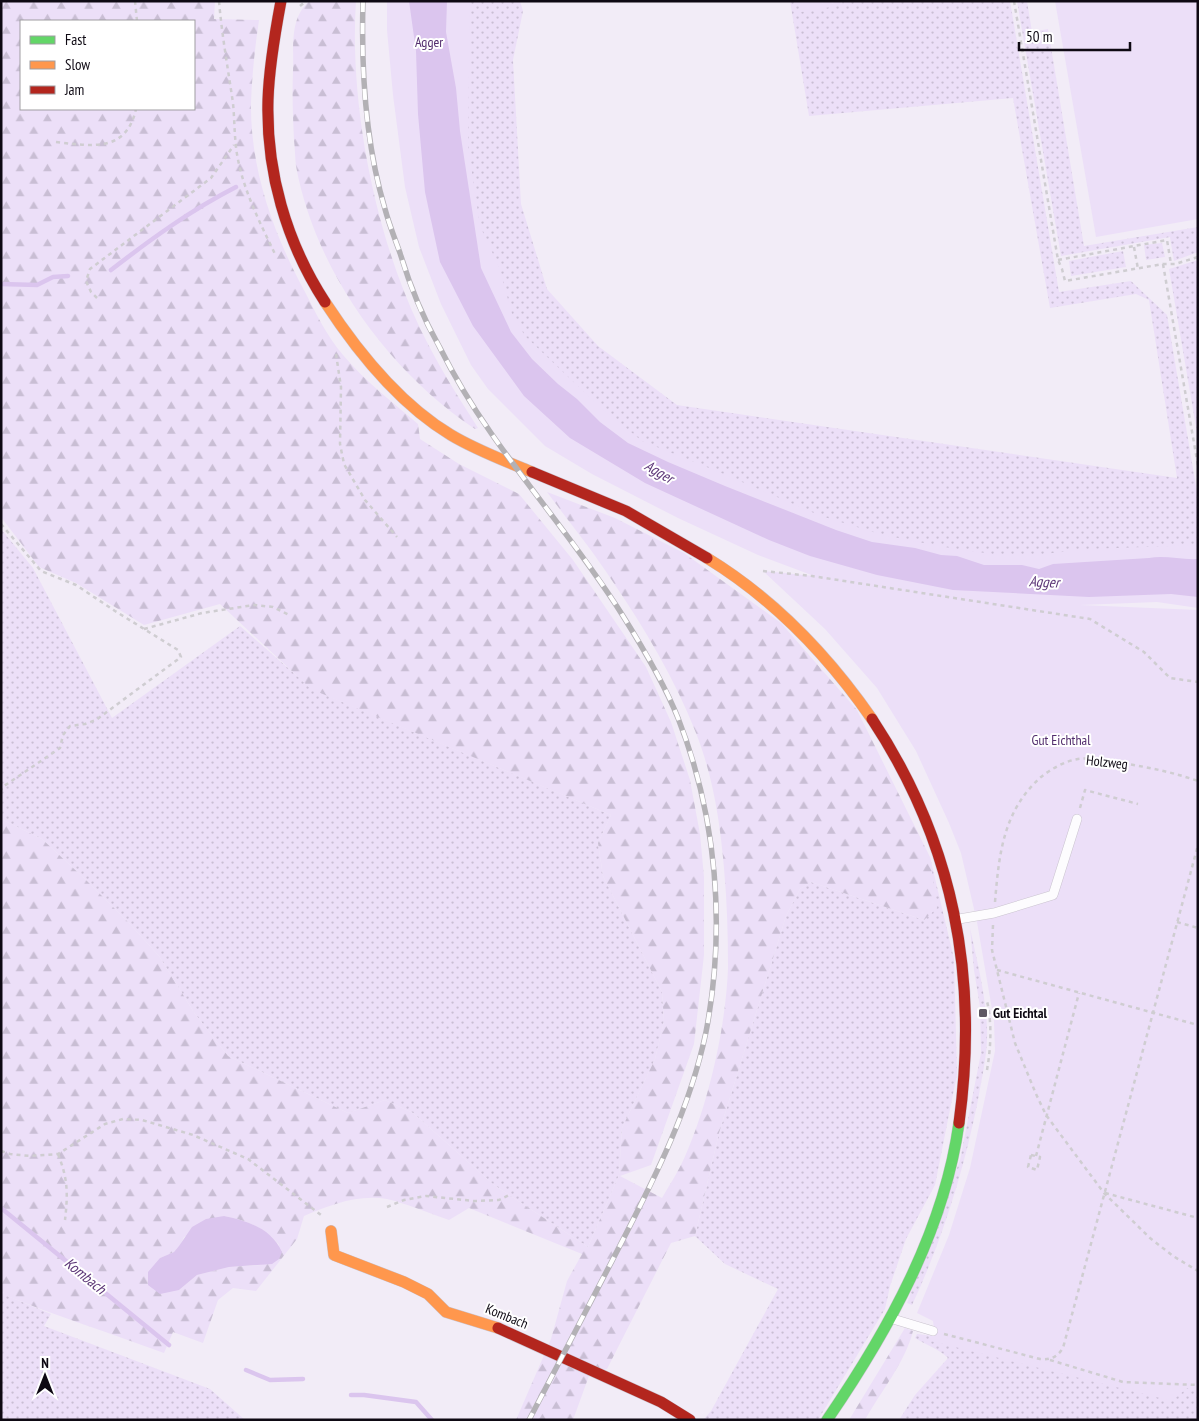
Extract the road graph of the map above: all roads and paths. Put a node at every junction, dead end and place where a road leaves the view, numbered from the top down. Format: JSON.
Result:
{"nodes":[{"id":1,"x":135,"y":1,"type":"edge"},
{"id":2,"x":281,"y":1,"type":"edge"},
{"id":3,"x":306,"y":1,"type":"edge"},
{"id":4,"x":1014,"y":1,"type":"edge"},
{"id":5,"x":295,"y":14,"type":"dead end"},
{"id":6,"x":137,"y":20,"type":"edge"},
{"id":7,"x":136,"y":110,"type":"edge"},
{"id":8,"x":56,"y":142,"type":"dead end"},
{"id":9,"x":235,"y":143,"type":"dead end"},
{"id":10,"x":1134,"y":247,"type":"junction"},
{"id":11,"x":1198,"y":256,"type":"edge"},
{"id":12,"x":1058,"y":260,"type":"junction"},
{"id":13,"x":1163,"y":264,"type":"junction"},
{"id":14,"x":1171,"y":264,"type":"junction"},
{"id":15,"x":1138,"y":269,"type":"junction"},
{"id":16,"x":97,"y":298,"type":"dead end"},
{"id":17,"x":336,"y":354,"type":"dead end"},
{"id":18,"x":1198,"y":466,"type":"edge"},
{"id":19,"x":1,"y":524,"type":"edge"},
{"id":20,"x":397,"y":537,"type":"dead end"},
{"id":21,"x":758,"y":570,"type":"dead end"},
{"id":22,"x":289,"y":615,"type":"dead end"},
{"id":23,"x":144,"y":630,"type":"junction"},
{"id":24,"x":1198,"y":682,"type":"edge"},
{"id":25,"x":1198,"y":781,"type":"edge"},
{"id":26,"x":1,"y":790,"type":"edge"},
{"id":27,"x":1138,"y":804,"type":"dead end"},
{"id":28,"x":1077,"y":819,"type":"joint"},
{"id":29,"x":1198,"y":845,"type":"edge"},
{"id":30,"x":994,"y":910,"type":"junction"},
{"id":31,"x":956,"y":920,"type":"junction"},
{"id":32,"x":1177,"y":922,"type":"junction"},
{"id":33,"x":1198,"y":928,"type":"edge"},
{"id":34,"x":997,"y":970,"type":"junction"},
{"id":35,"x":1079,"y":993,"type":"junction"},
{"id":36,"x":987,"y":999,"type":"dead end"},
{"id":37,"x":1153,"y":1013,"type":"junction"},
{"id":38,"x":1198,"y":1025,"type":"edge"},
{"id":39,"x":986,"y":1072,"type":"dead end"},
{"id":40,"x":1046,"y":1115,"type":"junction"},
{"id":41,"x":1,"y":1151,"type":"edge"},
{"id":42,"x":58,"y":1154,"type":"junction"},
{"id":43,"x":1036,"y":1156,"type":"junction"},
{"id":44,"x":1104,"y":1193,"type":"junction"},
{"id":45,"x":509,"y":1195,"type":"dead end"},
{"id":46,"x":387,"y":1207,"type":"dead end"},
{"id":47,"x":1198,"y":1218,"type":"edge"},
{"id":48,"x":65,"y":1220,"type":"dead end"},
{"id":49,"x":331,"y":1231,"type":"joint"},
{"id":50,"x":1198,"y":1272,"type":"edge"},
{"id":51,"x":890,"y":1318,"type":"junction"},
{"id":52,"x":933,"y":1331,"type":"joint"},
{"id":53,"x":1050,"y":1360,"type":"junction"},
{"id":54,"x":1198,"y":1385,"type":"edge"},
{"id":55,"x":690,"y":1420,"type":"edge"},
{"id":56,"x":827,"y":1420,"type":"edge"}],
"edges":[{"from":1,"to":6,"type":"path"},
{"from":2,"to":31,"type":"main road"},
{"from":3,"to":5,"type":"path"},
{"from":4,"to":12,"type":"path"},
{"from":7,"to":8,"type":"path"},
{"from":9,"to":16,"type":"path"},
{"from":10,"to":12,"type":"path"},
{"from":10,"to":14,"type":"path"},
{"from":10,"to":15,"type":"path"},
{"from":11,"to":14,"type":"path"},
{"from":12,"to":15,"type":"path"},
{"from":13,"to":14,"type":"path"},
{"from":13,"to":15,"type":"path"},
{"from":13,"to":18,"type":"path"},
{"from":17,"to":20,"type":"path"},
{"from":19,"to":23,"type":"path"},
{"from":21,"to":24,"type":"path"},
{"from":22,"to":23,"type":"path"},
{"from":23,"to":26,"type":"path"},
{"from":25,"to":30,"type":"path","name":"Holzweg"},
{"from":27,"to":28,"type":"path"},
{"from":28,"to":30,"type":"lane"},
{"from":29,"to":32,"type":"path"},
{"from":30,"to":31,"type":"lane"},
{"from":30,"to":34,"type":"path","name":"Holzweg"},
{"from":31,"to":51,"type":"main road"},
{"from":32,"to":33,"type":"path"},
{"from":32,"to":37,"type":"path"},
{"from":34,"to":35,"type":"path"},
{"from":34,"to":40,"type":"path","name":"Holzweg"},
{"from":35,"to":37,"type":"path"},
{"from":35,"to":40,"type":"path"},
{"from":36,"to":39,"type":"path"},
{"from":37,"to":38,"type":"path"},
{"from":37,"to":44,"type":"path"},
{"from":40,"to":43,"type":"path"},
{"from":40,"to":44,"type":"path","name":"Holzweg"},
{"from":41,"to":42,"type":"path"},
{"from":42,"to":48,"type":"path"},
{"from":42,"to":49,"type":"path"},
{"from":43,"to":43,"type":"path"},
{"from":44,"to":47,"type":"path"},
{"from":44,"to":50,"type":"path","name":"Holzweg"},
{"from":44,"to":53,"type":"path"},
{"from":45,"to":46,"type":"path"},
{"from":49,"to":55,"type":"main road","name":"Kombach"},
{"from":51,"to":52,"type":"lane"},
{"from":51,"to":56,"type":"main road"},
{"from":52,"to":53,"type":"path"},
{"from":53,"to":54,"type":"path"}]}
